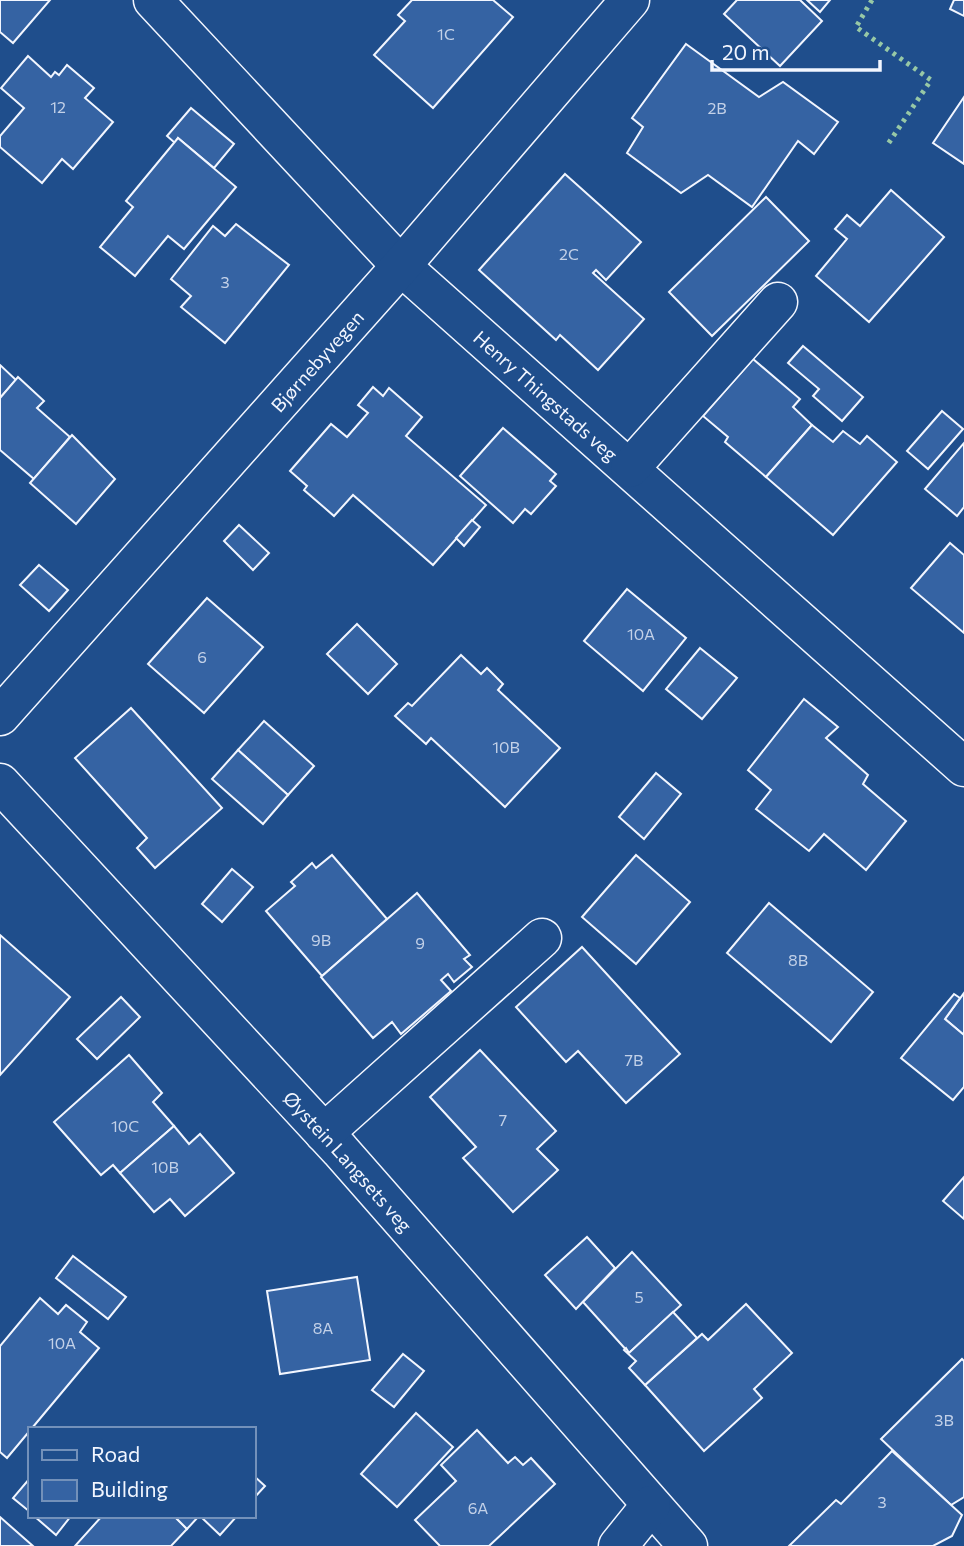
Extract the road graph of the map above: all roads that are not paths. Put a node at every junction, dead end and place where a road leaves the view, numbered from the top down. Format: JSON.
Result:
{"nodes":[{"id":1,"x":153,"y":0,"type":"edge"},
{"id":2,"x":630,"y":0,"type":"edge"},
{"id":3,"x":401,"y":266,"type":"junction"},
{"id":4,"x":778,"y":302,"type":"dead end"},
{"id":5,"x":630,"y":468,"type":"junction"},
{"id":6,"x":0,"y":716,"type":"edge"},
{"id":7,"x":964,"y":767,"type":"edge"},
{"id":8,"x":0,"y":783,"type":"edge"},
{"id":9,"x":542,"y":938,"type":"dead end"},
{"id":10,"x":324,"y":1133,"type":"junction"},
{"id":11,"x":652,"y":1505,"type":"junction"},
{"id":12,"x":618,"y":1546,"type":"edge"},
{"id":13,"x":688,"y":1546,"type":"edge"}],
"edges":[{"from":1,"to":3,"type":"street","name":"Henry Thingstads veg"},
{"from":2,"to":3,"type":"street","name":"Bjørnebyvegen"},
{"from":3,"to":5,"type":"street","name":"Henry Thingstads veg"},
{"from":3,"to":6,"type":"street","name":"Bjørnebyvegen"},
{"from":4,"to":5,"type":"street"},
{"from":5,"to":7,"type":"street","name":"Henry Thingstads veg"},
{"from":8,"to":10,"type":"street","name":"Øystein Langsets veg"},
{"from":9,"to":10,"type":"street"},
{"from":10,"to":11,"type":"street","name":"Øystein Langsets veg"},
{"from":11,"to":12,"type":"street"},
{"from":11,"to":13,"type":"street","name":"Øystein Langsets veg"}]}
